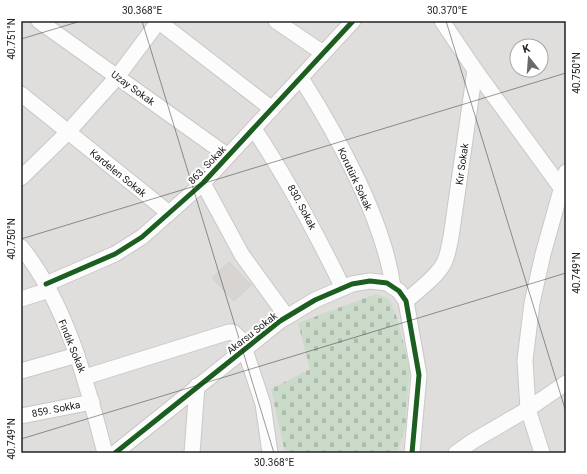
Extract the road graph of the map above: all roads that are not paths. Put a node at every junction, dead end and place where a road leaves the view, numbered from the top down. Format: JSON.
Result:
{"nodes":[{"id":1,"x":39,"y":21,"type":"edge"},
{"id":2,"x":159,"y":21,"type":"edge"},
{"id":3,"x":276,"y":21,"type":"edge"},
{"id":4,"x":353,"y":21,"type":"edge"},
{"id":5,"x":442,"y":21,"type":"edge"},
{"id":6,"x":323,"y":53,"type":"junction"},
{"id":7,"x":475,"y":70,"type":"junction"},
{"id":8,"x":117,"y":77,"type":"junction"},
{"id":9,"x":301,"y":78,"type":"junction"},
{"id":10,"x":21,"y":94,"type":"edge"},
{"id":11,"x":272,"y":109,"type":"junction"},
{"id":12,"x":254,"y":129,"type":"junction"},
{"id":13,"x":68,"y":132,"type":"junction"},
{"id":14,"x":228,"y":156,"type":"junction"},
{"id":15,"x":566,"y":172,"type":"edge"},
{"id":16,"x":21,"y":178,"type":"edge"},
{"id":17,"x":204,"y":183,"type":"junction"},
{"id":18,"x":562,"y":189,"type":"junction"},
{"id":19,"x":169,"y":213,"type":"junction"},
{"id":20,"x":21,"y":247,"type":"edge"},
{"id":21,"x":47,"y":287,"type":"junction"},
{"id":22,"x":393,"y":287,"type":"junction"},
{"id":23,"x":343,"y":288,"type":"junction"},
{"id":24,"x":21,"y":299,"type":"edge"},
{"id":25,"x":406,"y":301,"type":"junction"},
{"id":26,"x":287,"y":317,"type":"junction"},
{"id":27,"x":246,"y":348,"type":"junction"},
{"id":28,"x":77,"y":355,"type":"junction"},
{"id":29,"x":21,"y":371,"type":"edge"},
{"id":30,"x":85,"y":377,"type":"junction"},
{"id":31,"x":566,"y":384,"type":"edge"},
{"id":32,"x":197,"y":386,"type":"junction"},
{"id":33,"x":92,"y":402,"type":"junction"},
{"id":34,"x":528,"y":409,"type":"junction"},
{"id":35,"x":21,"y":416,"type":"edge"},
{"id":36,"x":106,"y":453,"type":"edge"},
{"id":37,"x":115,"y":453,"type":"edge"},
{"id":38,"x":192,"y":453,"type":"edge"},
{"id":39,"x":270,"y":453,"type":"edge"},
{"id":40,"x":412,"y":453,"type":"edge"},
{"id":41,"x":456,"y":453,"type":"edge"},
{"id":42,"x":542,"y":453,"type":"edge"}],
"edges":[{"from":1,"to":8,"type":"street","name":"Uzay Sokak"},
{"from":2,"to":8,"type":"street"},
{"from":2,"to":11,"type":"street"},
{"from":3,"to":6,"type":"street"},
{"from":4,"to":6,"type":"street","name":"863. Sokak"},
{"from":5,"to":7,"type":"street"},
{"from":6,"to":9,"type":"street","name":"863. Sokak"},
{"from":7,"to":18,"type":"street"},
{"from":7,"to":25,"type":"street","name":"Kır Sokak"},
{"from":8,"to":13,"type":"street"},
{"from":8,"to":14,"type":"street","name":"Uzay Sokak"},
{"from":9,"to":11,"type":"street","name":"863. Sokak"},
{"from":9,"to":22,"type":"street","name":"Korutürk Sokak"},
{"from":10,"to":13,"type":"street","name":"Kardelen Sokak"},
{"from":11,"to":12,"type":"street","name":"863. Sokak"},
{"from":12,"to":14,"type":"street","name":"863. Sokak"},
{"from":12,"to":23,"type":"street","name":"830. Sokak"},
{"from":13,"to":16,"type":"street"},
{"from":13,"to":19,"type":"street","name":"Kardelen Sokak"},
{"from":14,"to":17,"type":"street","name":"863. Sokak"},
{"from":15,"to":18,"type":"street"},
{"from":17,"to":19,"type":"street","name":"863. Sokak"},
{"from":17,"to":26,"type":"street"},
{"from":18,"to":34,"type":"street"},
{"from":19,"to":21,"type":"street","name":"863. Sokak"},
{"from":20,"to":21,"type":"street","name":"Fındık Sokak"},
{"from":21,"to":24,"type":"street","name":"863. Sokak"},
{"from":21,"to":28,"type":"street","name":"Fındık Sokak"},
{"from":22,"to":23,"type":"street","name":"Akarsu Sokak"},
{"from":22,"to":25,"type":"street"},
{"from":23,"to":26,"type":"street","name":"Akarsu Sokak"},
{"from":25,"to":40,"type":"street"},
{"from":26,"to":27,"type":"street","name":"Akarsu Sokak"},
{"from":27,"to":30,"type":"street"},
{"from":27,"to":32,"type":"street","name":"Akarsu Sokak"},
{"from":27,"to":39,"type":"street"},
{"from":28,"to":29,"type":"street"},
{"from":28,"to":30,"type":"street","name":"Fındık Sokak"},
{"from":30,"to":33,"type":"street","name":"Fındık Sokak"},
{"from":31,"to":34,"type":"street"},
{"from":32,"to":37,"type":"street","name":"Akarsu Sokak"},
{"from":32,"to":38,"type":"street"},
{"from":33,"to":35,"type":"street","name":"859. Sokka"},
{"from":33,"to":36,"type":"street","name":"Fındık Sokak"},
{"from":34,"to":41,"type":"street"},
{"from":34,"to":42,"type":"street"}]}
